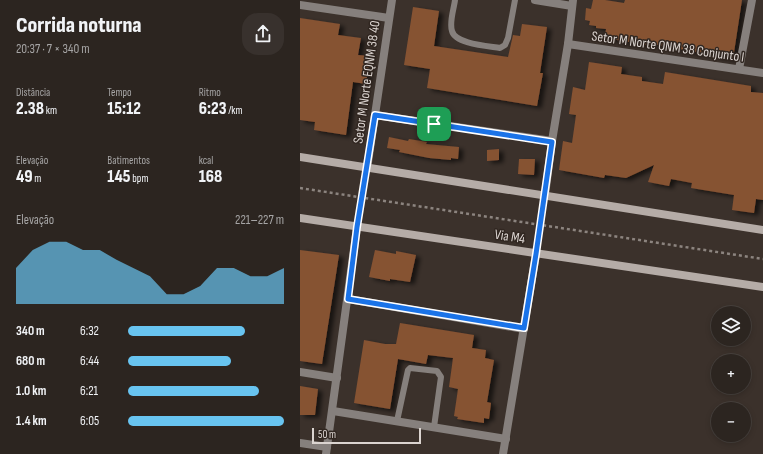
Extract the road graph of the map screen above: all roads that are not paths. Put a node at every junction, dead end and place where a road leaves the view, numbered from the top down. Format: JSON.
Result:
{"nodes":[{"id":1,"x":392,"y":0,"type":"edge"},
{"id":2,"x":455,"y":0,"type":"edge"},
{"id":3,"x":515,"y":0,"type":"edge"},
{"id":4,"x":535,"y":0,"type":"edge"},
{"id":5,"x":752,"y":0,"type":"edge"},
{"id":6,"x":572,"y":3,"type":"edge"},
{"id":7,"x":300,"y":4,"type":"edge"},
{"id":8,"x":389,"y":18,"type":"junction"},
{"id":9,"x":568,"y":44,"type":"junction"},
{"id":10,"x":740,"y":69,"type":"junction"},
{"id":11,"x":763,"y":73,"type":"edge"},
{"id":12,"x":375,"y":115,"type":"junction"},
{"id":13,"x":552,"y":142,"type":"junction"},
{"id":14,"x":300,"y":157,"type":"edge"},
{"id":15,"x":367,"y":169,"type":"junction"},
{"id":16,"x":545,"y":195,"type":"junction"},
{"id":17,"x":300,"y":218,"type":"edge"},
{"id":18,"x":357,"y":227,"type":"junction"},
{"id":19,"x":763,"y":230,"type":"edge"},
{"id":20,"x":536,"y":254,"type":"junction"},
{"id":21,"x":763,"y":287,"type":"edge"},
{"id":22,"x":348,"y":299,"type":"junction"},
{"id":23,"x":524,"y":328,"type":"junction"},
{"id":24,"x":300,"y":372,"type":"edge"},
{"id":25,"x":337,"y":378,"type":"junction"},
{"id":26,"x":332,"y":411,"type":"junction"},
{"id":27,"x":397,"y":421,"type":"junction"},
{"id":28,"x":434,"y":427,"type":"junction"},
{"id":29,"x":506,"y":439,"type":"junction"},
{"id":30,"x":300,"y":443,"type":"edge"},
{"id":31,"x":327,"y":450,"type":"edge"},
{"id":32,"x":503,"y":454,"type":"edge"}],
"edges":[{"from":1,"to":8,"type":"street","name":"Setor M Norte EQNM 38 40"},
{"from":2,"to":3,"type":"lane"},
{"from":4,"to":6,"type":"street"},
{"from":5,"to":10,"type":"street"},
{"from":6,"to":9,"type":"street"},
{"from":7,"to":8,"type":"street"},
{"from":8,"to":12,"type":"street","name":"Setor M Norte EQNM 38 40"},
{"from":9,"to":10,"type":"street","name":"Setor M Norte QNM 38 Conjunto I"},
{"from":9,"to":13,"type":"street"},
{"from":10,"to":11,"type":"street","name":"Setor M Norte QNM 38 Conjunto I"},
{"from":12,"to":13,"type":"street"},
{"from":12,"to":15,"type":"street","name":"Setor M Norte EQNM 38 40"},
{"from":13,"to":16,"type":"street"},
{"from":14,"to":15,"type":"main road"},
{"from":15,"to":16,"type":"main road"},
{"from":16,"to":19,"type":"main road"},
{"from":17,"to":18,"type":"main road","name":"Via M4"},
{"from":18,"to":20,"type":"main road","name":"Via M4"},
{"from":18,"to":22,"type":"street"},
{"from":20,"to":21,"type":"main road","name":"Via M4"},
{"from":20,"to":23,"type":"street"},
{"from":22,"to":23,"type":"street"},
{"from":22,"to":25,"type":"street"},
{"from":23,"to":29,"type":"street"},
{"from":24,"to":25,"type":"street"},
{"from":25,"to":26,"type":"street"},
{"from":26,"to":27,"type":"street"},
{"from":26,"to":31,"type":"street"},
{"from":27,"to":28,"type":"street"},
{"from":27,"to":28,"type":"lane"},
{"from":28,"to":29,"type":"street"},
{"from":29,"to":32,"type":"street"},
{"from":30,"to":31,"type":"street"}]}
